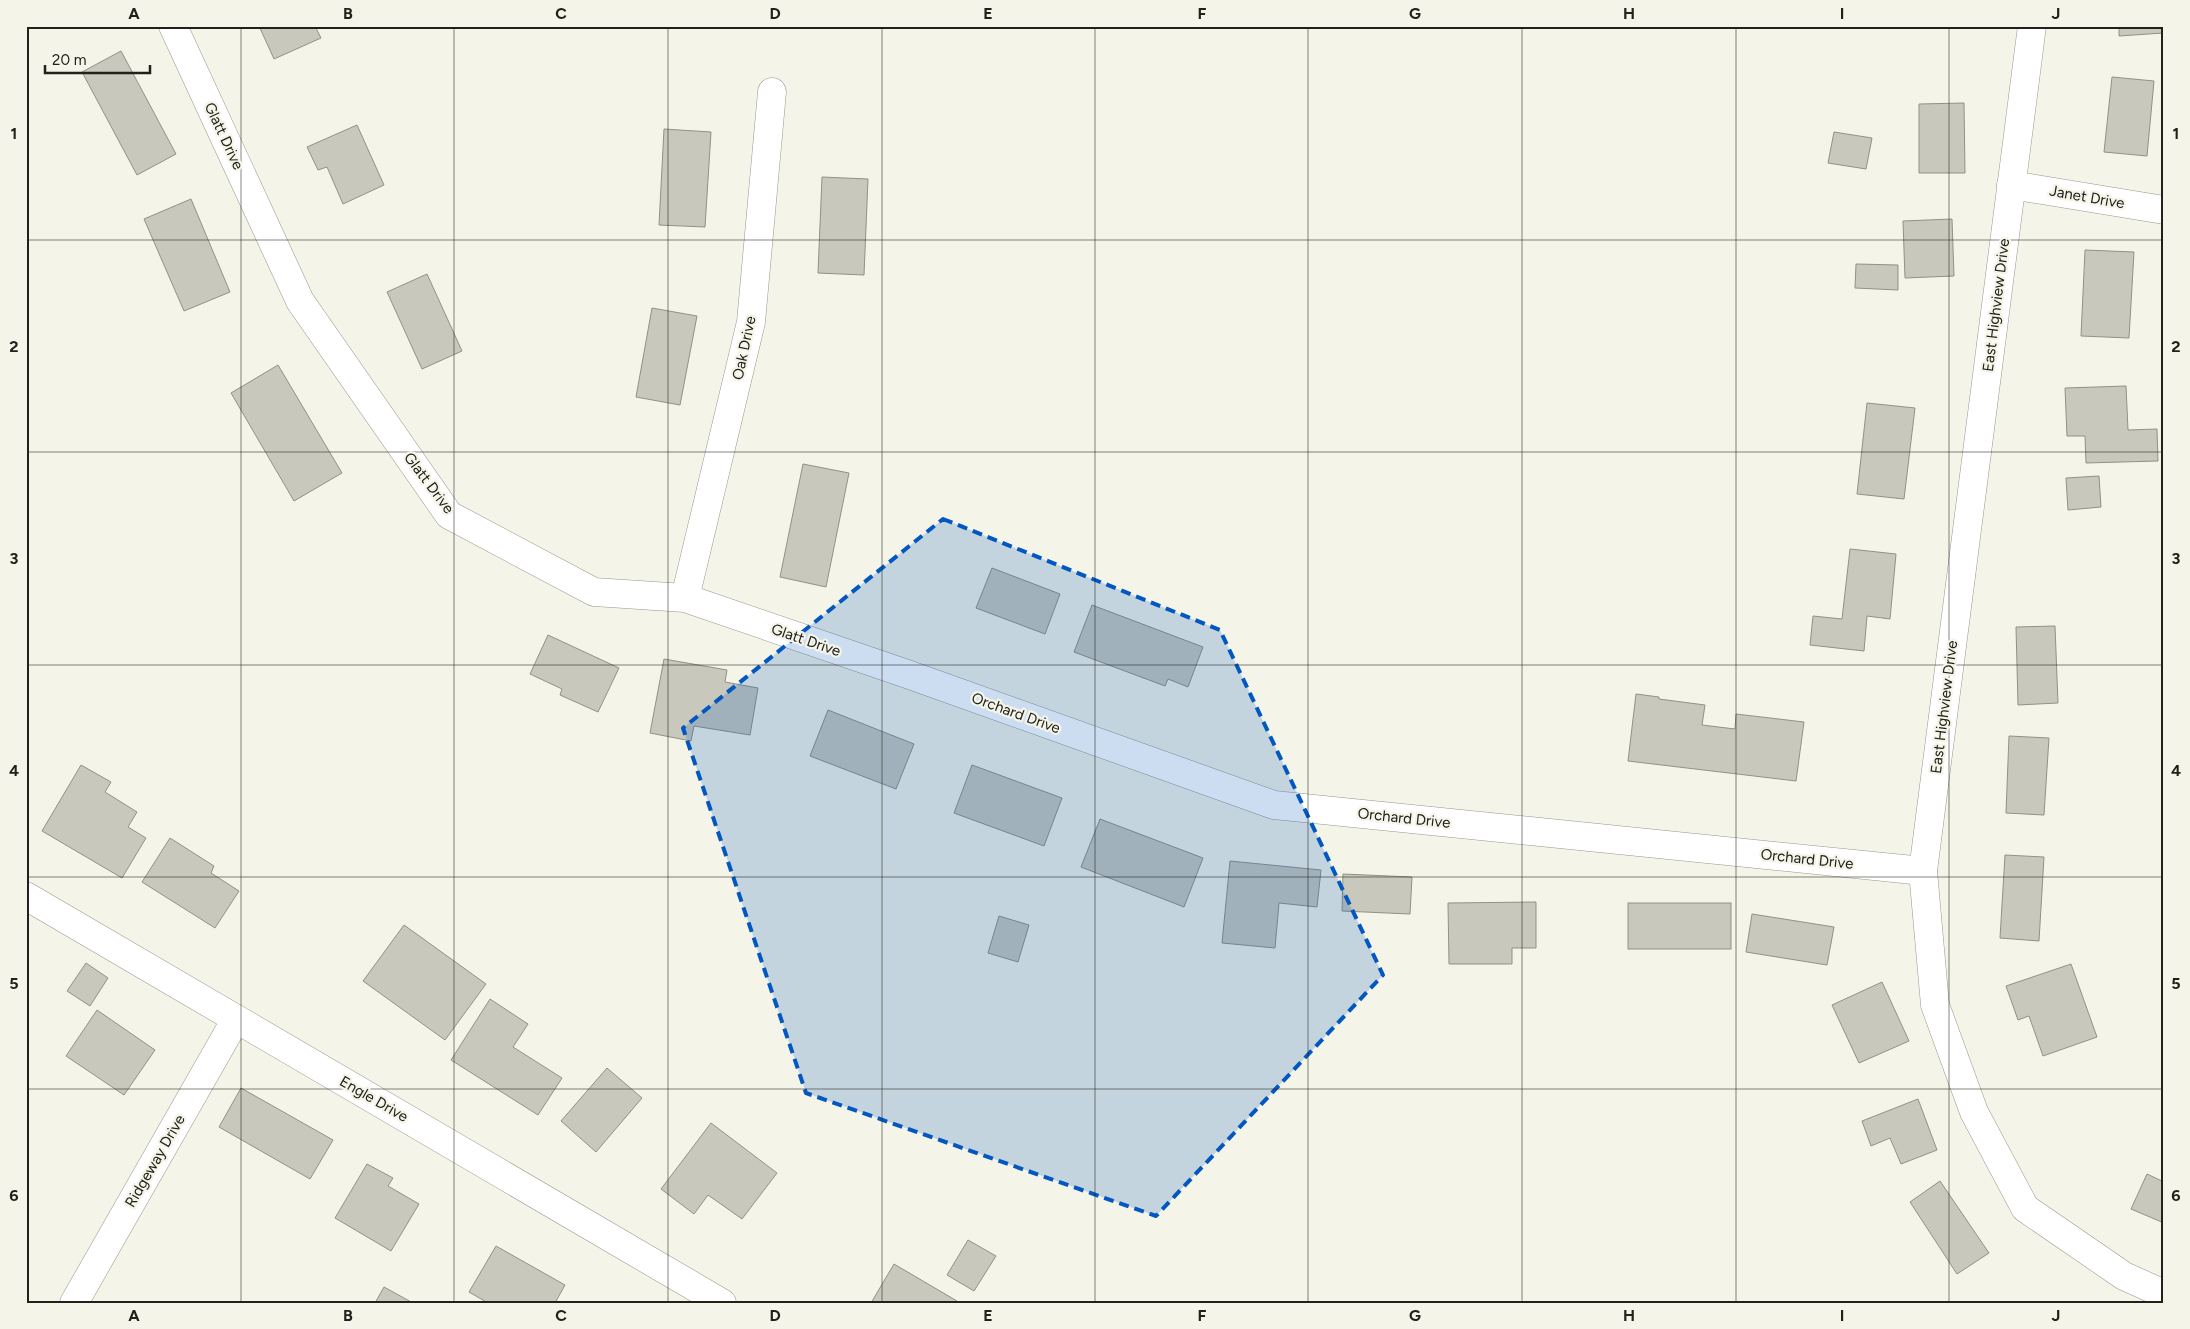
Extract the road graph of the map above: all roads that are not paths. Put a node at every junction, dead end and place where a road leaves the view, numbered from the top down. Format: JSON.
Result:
{"nodes":[{"id":1,"x":173,"y":26,"type":"edge"},
{"id":2,"x":2032,"y":26,"type":"edge"},
{"id":3,"x":772,"y":92,"type":"dead end"},
{"id":4,"x":2011,"y":185,"type":"junction"},
{"id":5,"x":2164,"y":210,"type":"edge"},
{"id":6,"x":685,"y":598,"type":"junction"},
{"id":7,"x":907,"y":674,"type":"joint"},
{"id":8,"x":1923,"y":871,"type":"junction"},
{"id":9,"x":26,"y":896,"type":"edge"},
{"id":10,"x":236,"y":1019,"type":"junction"},
{"id":11,"x":2164,"y":1294,"type":"edge"},
{"id":12,"x":74,"y":1303,"type":"edge"},
{"id":13,"x":722,"y":1303,"type":"edge"}],
"edges":[{"from":1,"to":6,"type":"street","name":"Glatt Drive"},
{"from":2,"to":4,"type":"street","name":"East Highview Drive"},
{"from":3,"to":6,"type":"street","name":"Oak Drive"},
{"from":4,"to":5,"type":"street","name":"Janet Drive"},
{"from":4,"to":8,"type":"street","name":"East Highview Drive"},
{"from":6,"to":7,"type":"street","name":"Glatt Drive"},
{"from":7,"to":8,"type":"street","name":"Orchard Drive"},
{"from":8,"to":11,"type":"street","name":"East Highview Drive"},
{"from":9,"to":10,"type":"street","name":"Engle Drive"},
{"from":10,"to":12,"type":"street","name":"Ridgeway Drive"},
{"from":10,"to":13,"type":"street","name":"Engle Drive"}]}
